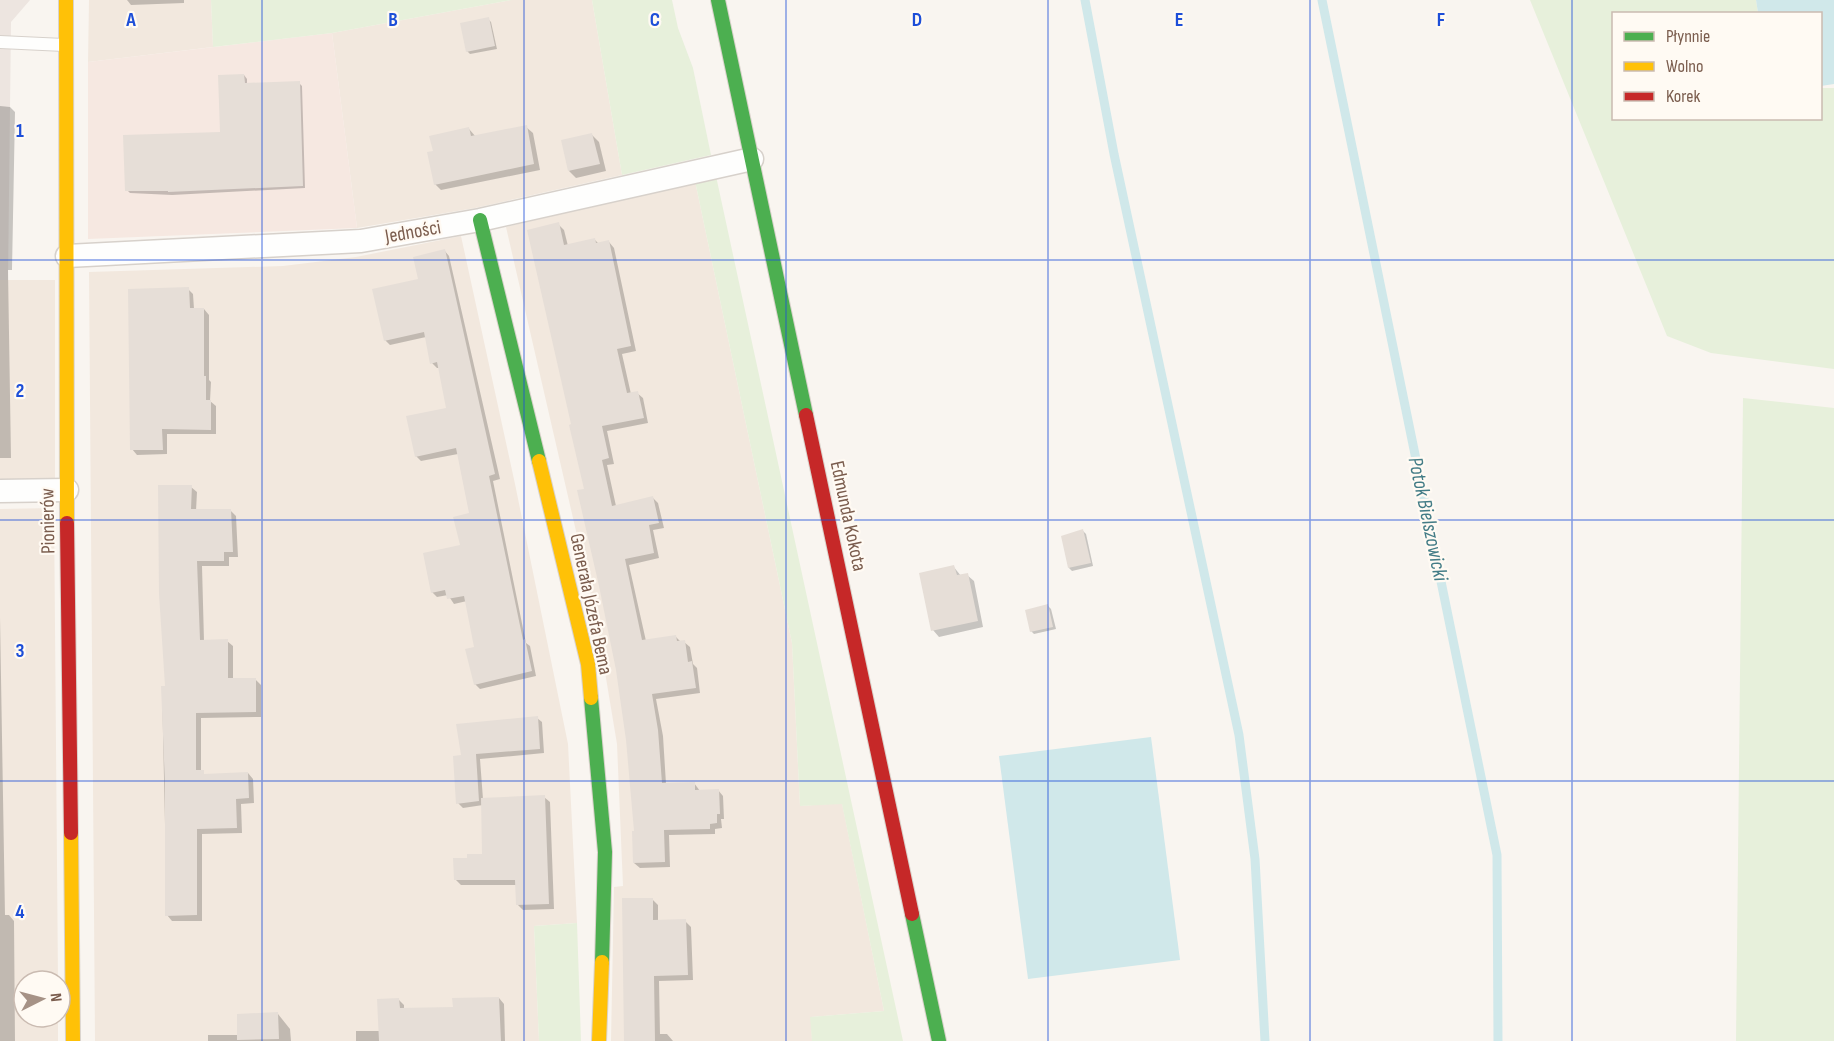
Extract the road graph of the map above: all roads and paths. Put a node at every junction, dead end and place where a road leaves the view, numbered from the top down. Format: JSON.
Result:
{"nodes":[{"id":1,"x":66,"y":0,"type":"edge"},
{"id":2,"x":718,"y":0,"type":"edge"},
{"id":3,"x":0,"y":42,"type":"edge"},
{"id":4,"x":66,"y":45,"type":"junction"},
{"id":5,"x":752,"y":159,"type":"junction"},
{"id":6,"x":480,"y":219,"type":"junction"},
{"id":7,"x":67,"y":256,"type":"junction"},
{"id":8,"x":68,"y":490,"type":"junction"},
{"id":9,"x":0,"y":491,"type":"edge"},
{"id":10,"x":73,"y":1041,"type":"edge"},
{"id":11,"x":599,"y":1041,"type":"edge"},
{"id":12,"x":939,"y":1041,"type":"edge"}],
"edges":[{"from":1,"to":4,"type":"street","name":"Pionierów"},
{"from":2,"to":5,"type":"street","name":"Edmunda Kokota"},
{"from":3,"to":4,"type":"lane"},
{"from":4,"to":7,"type":"street","name":"Pionierów"},
{"from":5,"to":6,"type":"street","name":"Jedności"},
{"from":5,"to":12,"type":"street","name":"Edmunda Kokota"},
{"from":6,"to":7,"type":"street","name":"Jedności"},
{"from":6,"to":11,"type":"street","name":"Generała Józefa Bema"},
{"from":7,"to":8,"type":"street","name":"Pionierów"},
{"from":8,"to":9,"type":"street"},
{"from":8,"to":10,"type":"street","name":"Pionierów"}]}
